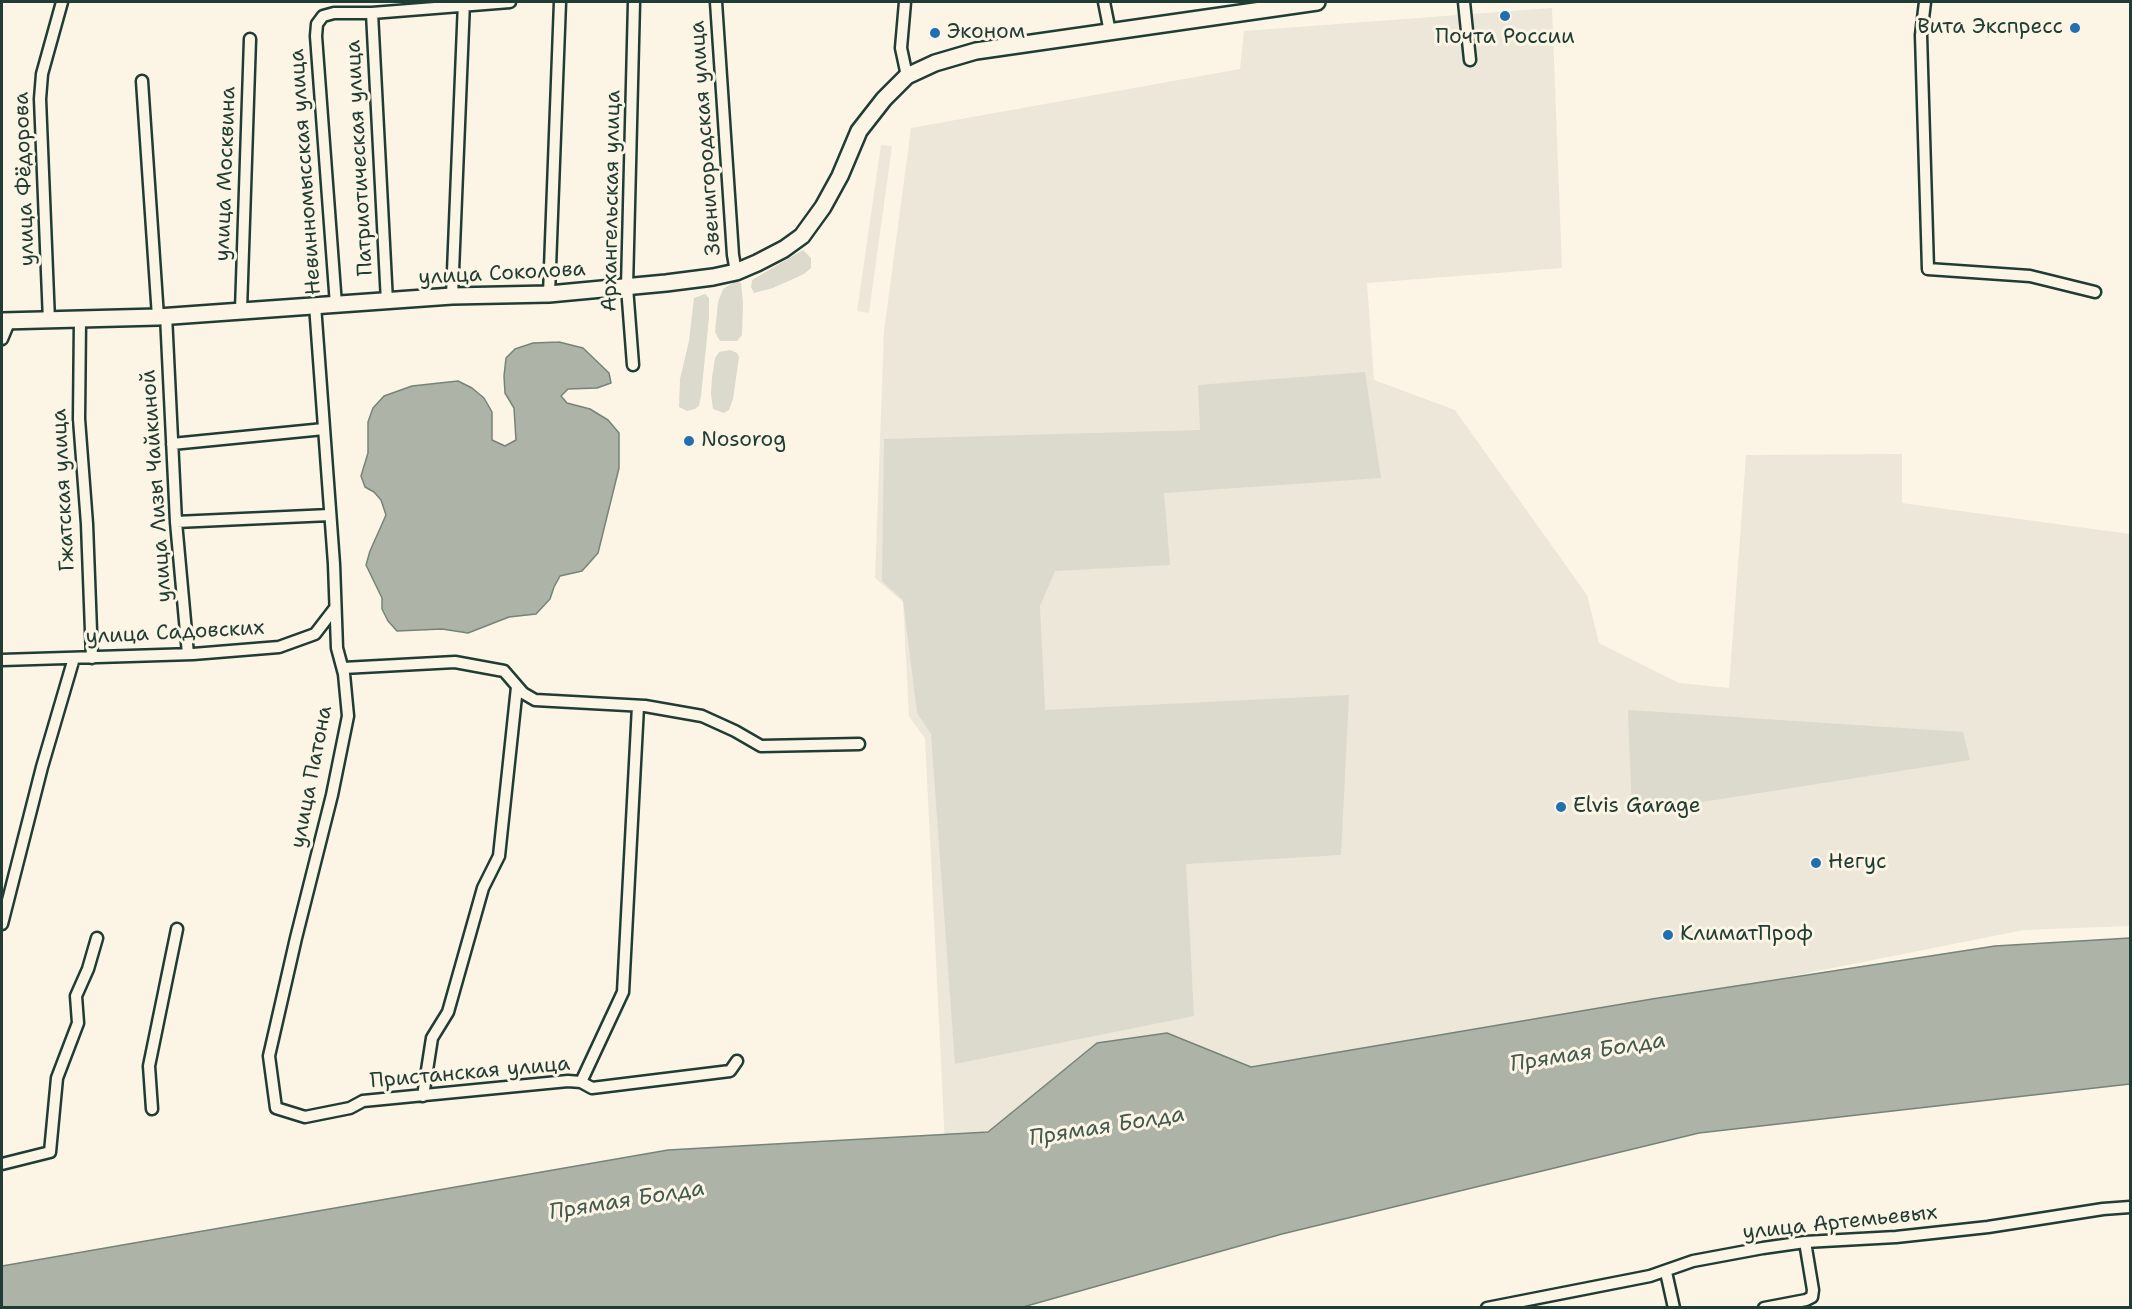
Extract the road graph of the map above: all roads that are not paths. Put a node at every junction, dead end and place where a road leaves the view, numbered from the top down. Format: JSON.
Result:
{"nodes":[{"id":1,"x":62,"y":2,"type":"edge"},
{"id":2,"x":510,"y":2,"type":"edge"},
{"id":3,"x":560,"y":2,"type":"edge"},
{"id":4,"x":634,"y":2,"type":"edge"},
{"id":5,"x":716,"y":2,"type":"edge"},
{"id":6,"x":905,"y":2,"type":"edge"},
{"id":7,"x":1104,"y":2,"type":"edge"},
{"id":8,"x":1317,"y":2,"type":"edge"},
{"id":9,"x":1464,"y":2,"type":"edge"},
{"id":10,"x":1925,"y":2,"type":"edge"},
{"id":11,"x":464,"y":3,"type":"edge"},
{"id":12,"x":372,"y":13,"type":"junction"},
{"id":13,"x":1110,"y":32,"type":"junction"},
{"id":14,"x":249,"y":39,"type":"dead end"},
{"id":15,"x":1470,"y":60,"type":"dead end"},
{"id":16,"x":907,"y":76,"type":"junction"},
{"id":17,"x":142,"y":81,"type":"dead end"},
{"id":18,"x":736,"y":272,"type":"junction"},
{"id":19,"x":627,"y":287,"type":"junction"},
{"id":20,"x":2095,"y":292,"type":"dead end"},
{"id":21,"x":549,"y":294,"type":"junction"},
{"id":22,"x":452,"y":297,"type":"junction"},
{"id":23,"x":387,"y":302,"type":"junction"},
{"id":24,"x":315,"y":305,"type":"junction"},
{"id":25,"x":336,"y":305,"type":"junction"},
{"id":26,"x":241,"y":310,"type":"junction"},
{"id":27,"x":162,"y":316,"type":"junction"},
{"id":28,"x":80,"y":320,"type":"junction"},
{"id":29,"x":49,"y":321,"type":"junction"},
{"id":30,"x":5,"y":322,"type":"edge"},
{"id":31,"x":2,"y":339,"type":"edge"},
{"id":32,"x":633,"y":365,"type":"dead end"},
{"id":33,"x":324,"y":429,"type":"junction"},
{"id":34,"x":172,"y":444,"type":"junction"},
{"id":35,"x":330,"y":515,"type":"junction"},
{"id":36,"x":176,"y":522,"type":"junction"},
{"id":37,"x":335,"y":608,"type":"junction"},
{"id":38,"x":188,"y":654,"type":"junction"},
{"id":39,"x":74,"y":658,"type":"junction"},
{"id":40,"x":92,"y":658,"type":"junction"},
{"id":41,"x":2,"y":660,"type":"edge"},
{"id":42,"x":343,"y":668,"type":"junction"},
{"id":43,"x":517,"y":687,"type":"junction"},
{"id":44,"x":638,"y":706,"type":"junction"},
{"id":45,"x":859,"y":744,"type":"dead end"},
{"id":46,"x":2,"y":924,"type":"edge"},
{"id":47,"x":177,"y":929,"type":"dead end"},
{"id":48,"x":97,"y":938,"type":"dead end"},
{"id":49,"x":737,"y":1061,"type":"dead end"},
{"id":50,"x":581,"y":1082,"type":"junction"},
{"id":51,"x":423,"y":1096,"type":"junction"},
{"id":52,"x":276,"y":1108,"type":"joint"},
{"id":53,"x":152,"y":1109,"type":"dead end"},
{"id":54,"x":2,"y":1164,"type":"edge"},
{"id":55,"x":2130,"y":1208,"type":"edge"},
{"id":56,"x":1805,"y":1242,"type":"junction"},
{"id":57,"x":1666,"y":1272,"type":"junction"},
{"id":58,"x":1508,"y":1305,"type":"edge"},
{"id":59,"x":1487,"y":1308,"type":"edge"},
{"id":60,"x":1674,"y":1308,"type":"edge"},
{"id":61,"x":1764,"y":1308,"type":"edge"}],
"edges":[{"from":1,"to":29,"type":"street","name":"улица Фёдорова"},
{"from":2,"to":11,"type":"street"},
{"from":3,"to":21,"type":"street"},
{"from":4,"to":19,"type":"street","name":"Архангельская улица"},
{"from":5,"to":18,"type":"street","name":"Звенигородская улица"},
{"from":6,"to":16,"type":"street"},
{"from":7,"to":13,"type":"street"},
{"from":8,"to":13,"type":"main road"},
{"from":9,"to":15,"type":"street"},
{"from":10,"to":20,"type":"street"},
{"from":11,"to":12,"type":"street"},
{"from":11,"to":22,"type":"street"},
{"from":12,"to":23,"type":"street","name":"Патриотическая улица"},
{"from":12,"to":25,"type":"street","name":"Невинномысская улица"},
{"from":13,"to":16,"type":"main road"},
{"from":14,"to":26,"type":"street","name":"улица Москвина"},
{"from":16,"to":18,"type":"main road","name":"улица Соколова"},
{"from":17,"to":27,"type":"street","name":"улица Лизы Чайкиной"},
{"from":18,"to":19,"type":"main road","name":"улица Соколова"},
{"from":19,"to":21,"type":"main road","name":"улица Соколова"},
{"from":19,"to":32,"type":"street","name":"Архангельская улица"},
{"from":21,"to":22,"type":"main road","name":"улица Соколова"},
{"from":22,"to":23,"type":"main road","name":"улица Соколова"},
{"from":23,"to":25,"type":"main road","name":"улица Соколова"},
{"from":24,"to":25,"type":"main road","name":"улица Соколова"},
{"from":24,"to":26,"type":"main road","name":"улица Соколова"},
{"from":24,"to":33,"type":"street","name":"улица Патона"},
{"from":26,"to":27,"type":"main road","name":"улица Соколова"},
{"from":27,"to":28,"type":"main road","name":"улица Соколова"},
{"from":27,"to":34,"type":"street","name":"улица Лизы Чайкиной"},
{"from":28,"to":29,"type":"main road","name":"улица Соколова"},
{"from":28,"to":40,"type":"street","name":"Гжатская улица"},
{"from":29,"to":30,"type":"main road","name":"улица Соколова"},
{"from":30,"to":31,"type":"street"},
{"from":33,"to":34,"type":"street"},
{"from":33,"to":35,"type":"street","name":"улица Патона"},
{"from":34,"to":36,"type":"street","name":"улица Лизы Чайкиной"},
{"from":35,"to":36,"type":"street"},
{"from":35,"to":37,"type":"street","name":"улица Патона"},
{"from":36,"to":38,"type":"street","name":"улица Лизы Чайкиной"},
{"from":37,"to":38,"type":"street","name":"улица Садовских"},
{"from":37,"to":42,"type":"street","name":"улица Патона"},
{"from":38,"to":40,"type":"street","name":"улица Садовских"},
{"from":39,"to":40,"type":"street","name":"улица Садовских"},
{"from":39,"to":41,"type":"street","name":"улица Садовских"},
{"from":39,"to":46,"type":"street"},
{"from":42,"to":43,"type":"street"},
{"from":42,"to":52,"type":"street","name":"улица Патона"},
{"from":43,"to":44,"type":"street"},
{"from":43,"to":51,"type":"street"},
{"from":44,"to":45,"type":"street"},
{"from":44,"to":50,"type":"street"},
{"from":47,"to":53,"type":"street"},
{"from":48,"to":54,"type":"street"},
{"from":49,"to":50,"type":"street","name":"Пристанская улица"},
{"from":50,"to":51,"type":"street","name":"Пристанская улица"},
{"from":51,"to":52,"type":"street","name":"Пристанская улица"},
{"from":55,"to":56,"type":"street","name":"улица Артемьевых"},
{"from":56,"to":57,"type":"street","name":"улица Артемьевых"},
{"from":56,"to":61,"type":"street"},
{"from":57,"to":58,"type":"street","name":"улица Артемьевых"},
{"from":57,"to":60,"type":"street"},
{"from":58,"to":59,"type":"street","name":"улица Артемьевых"}]}
